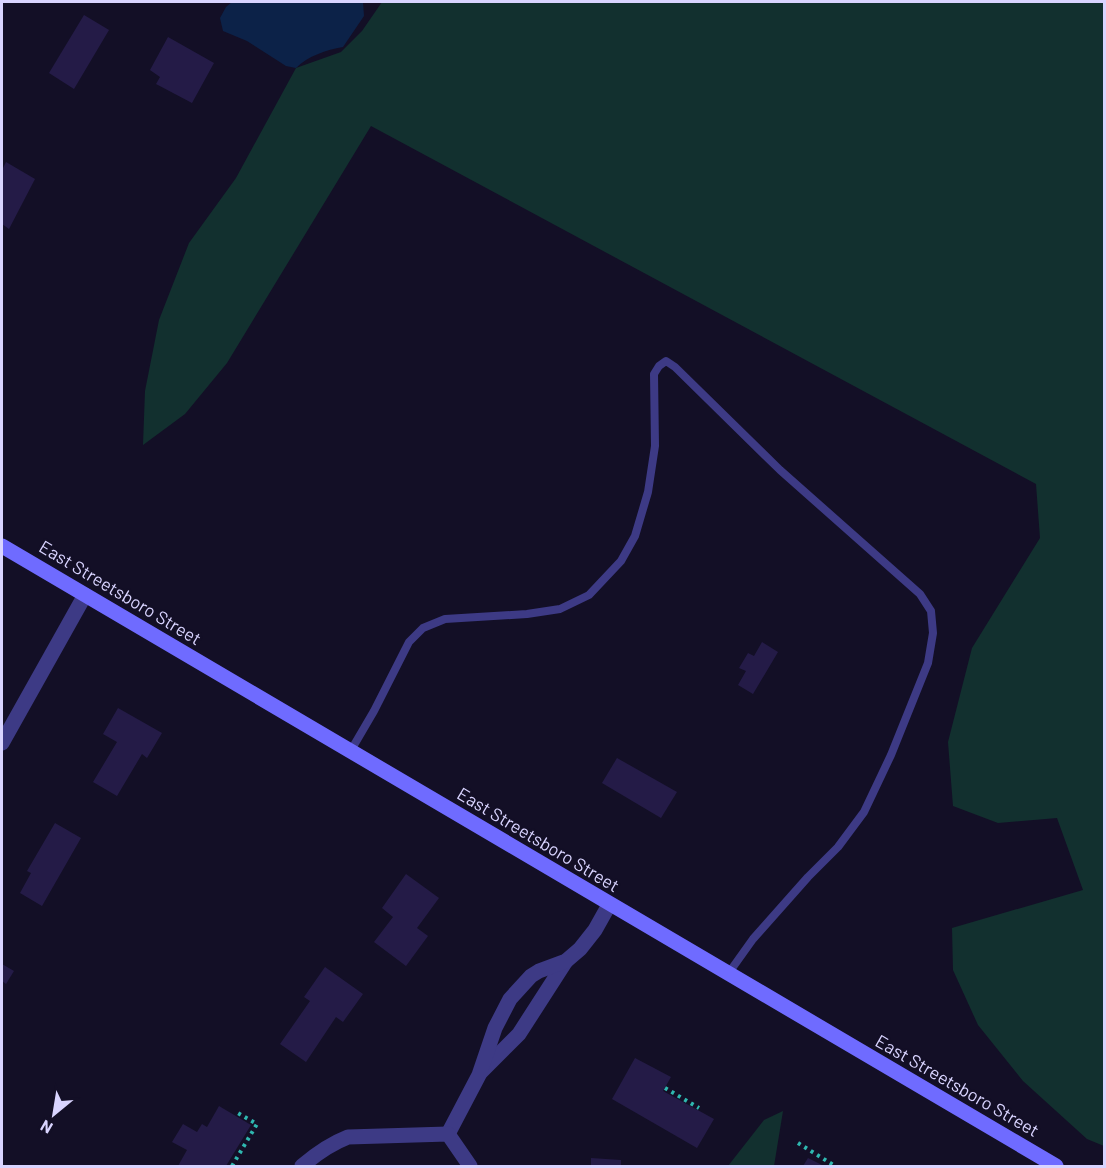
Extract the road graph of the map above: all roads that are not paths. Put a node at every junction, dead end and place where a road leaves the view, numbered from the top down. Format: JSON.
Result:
{"nodes":[{"id":1,"x":2,"y":546,"type":"edge"},
{"id":2,"x":85,"y":595,"type":"junction"},
{"id":3,"x":2,"y":743,"type":"edge"},
{"id":4,"x":350,"y":752,"type":"junction"},
{"id":5,"x":609,"y":905,"type":"junction"},
{"id":6,"x":566,"y":961,"type":"junction"},
{"id":7,"x":728,"y":974,"type":"junction"},
{"id":8,"x":479,"y":1075,"type":"junction"},
{"id":9,"x":448,"y":1134,"type":"junction"},
{"id":10,"x":302,"y":1167,"type":"edge"},
{"id":11,"x":470,"y":1167,"type":"edge"},
{"id":12,"x":1056,"y":1167,"type":"edge"}],
"edges":[{"from":1,"to":2,"type":"main road","name":"East Streetsboro Street"},
{"from":2,"to":3,"type":"street"},
{"from":2,"to":4,"type":"main road","name":"East Streetsboro Street"},
{"from":4,"to":5,"type":"main road","name":"East Streetsboro Street"},
{"from":4,"to":7,"type":"lane"},
{"from":5,"to":6,"type":"street"},
{"from":5,"to":7,"type":"main road","name":"East Streetsboro Street"},
{"from":6,"to":8,"type":"street"},
{"from":6,"to":8,"type":"street"},
{"from":7,"to":12,"type":"main road","name":"East Streetsboro Street"},
{"from":8,"to":9,"type":"street"},
{"from":9,"to":10,"type":"street"},
{"from":9,"to":11,"type":"street"}]}
